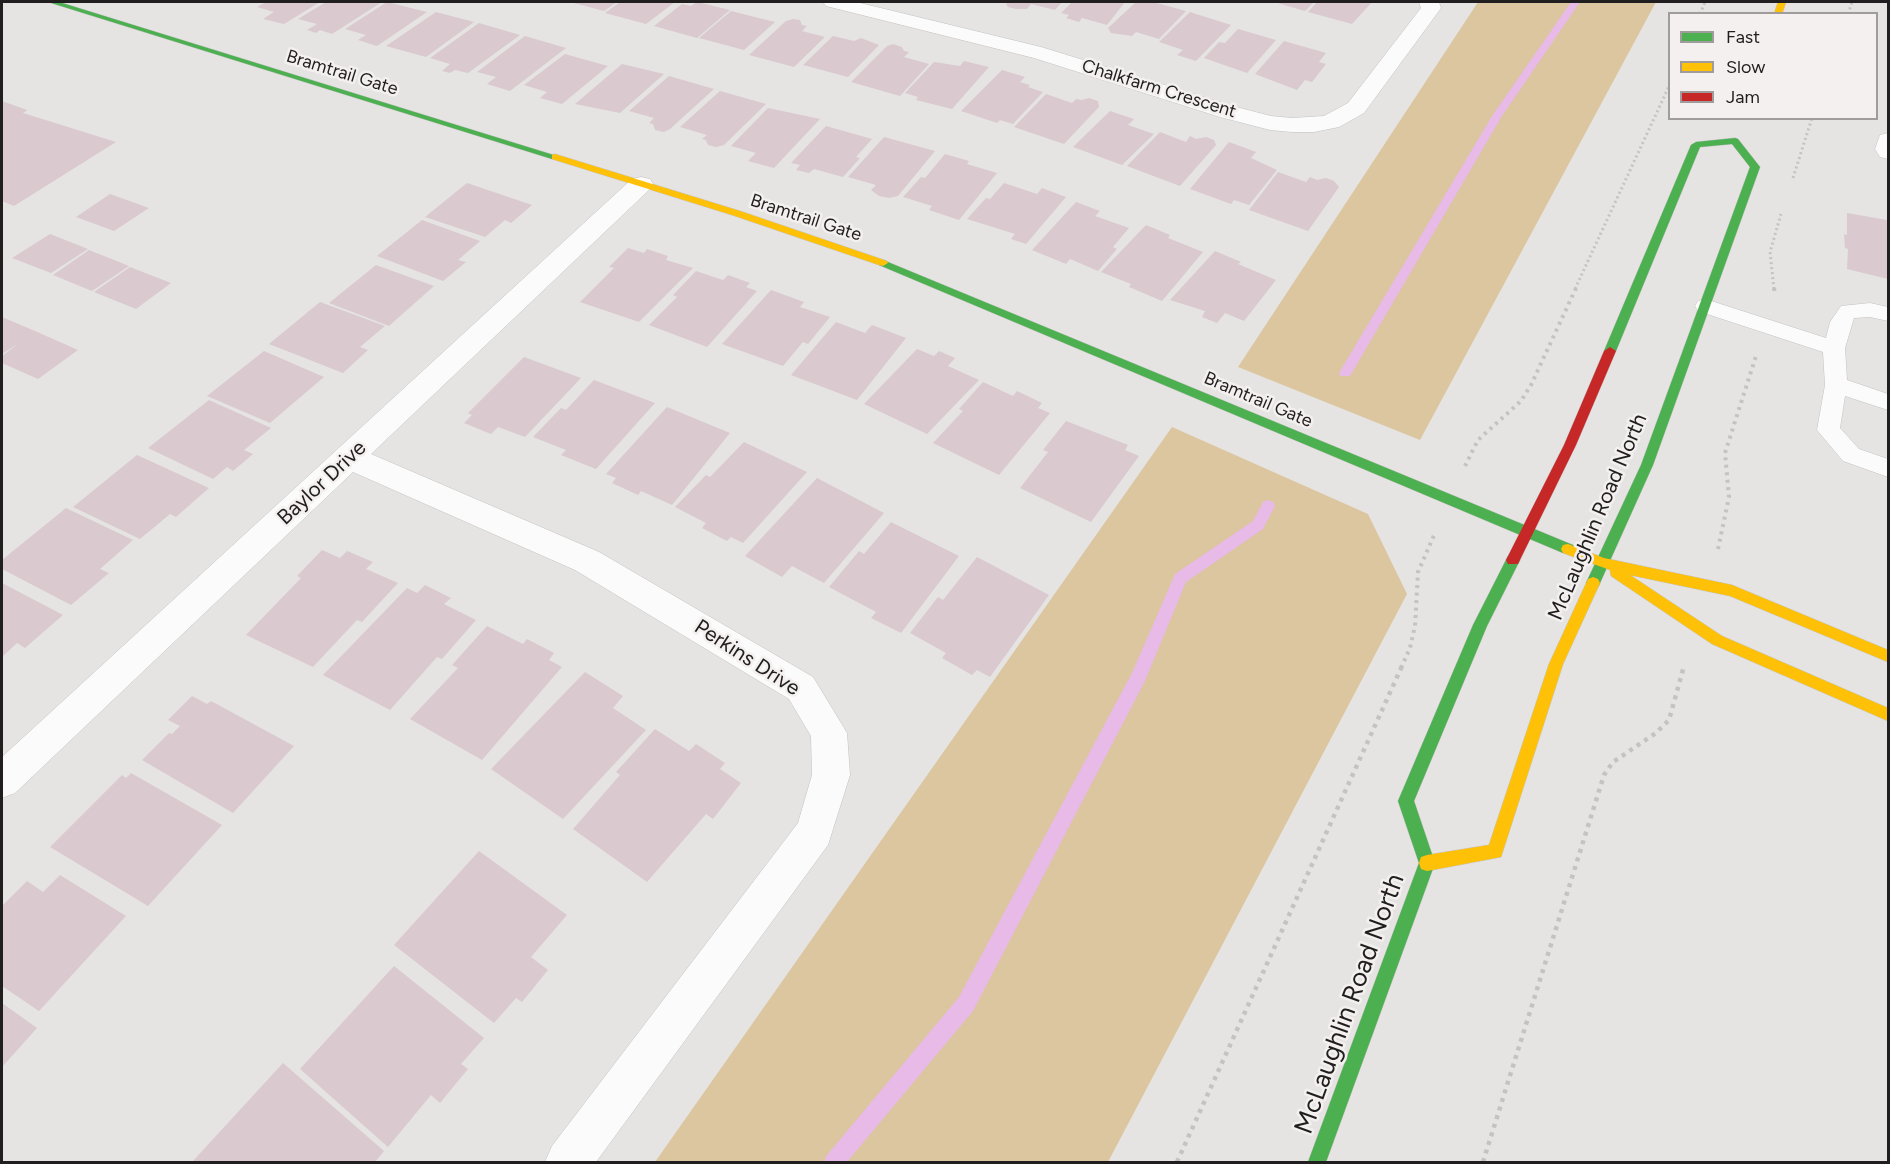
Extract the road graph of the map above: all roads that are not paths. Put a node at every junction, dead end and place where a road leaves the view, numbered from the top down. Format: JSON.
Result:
{"nodes":[{"id":1,"x":52,"y":2,"type":"edge"},
{"id":2,"x":833,"y":2,"type":"edge"},
{"id":3,"x":1429,"y":2,"type":"edge"},
{"id":4,"x":1888,"y":140,"type":"edge"},
{"id":5,"x":1888,"y":152,"type":"edge"},
{"id":6,"x":641,"y":184,"type":"junction"},
{"id":7,"x":1705,"y":306,"type":"junction"},
{"id":8,"x":1888,"y":314,"type":"edge"},
{"id":9,"x":1834,"y":348,"type":"junction"},
{"id":10,"x":1836,"y":385,"type":"junction"},
{"id":11,"x":1888,"y":402,"type":"edge"},
{"id":12,"x":349,"y":457,"type":"junction"},
{"id":13,"x":1888,"y":468,"type":"edge"},
{"id":14,"x":1527,"y":531,"type":"junction"},
{"id":15,"x":1602,"y":563,"type":"junction"},
{"id":16,"x":1888,"y":656,"type":"edge"},
{"id":17,"x":1888,"y":715,"type":"edge"},
{"id":18,"x":2,"y":780,"type":"edge"},
{"id":19,"x":1427,"y":863,"type":"junction"},
{"id":20,"x":568,"y":1162,"type":"edge"},
{"id":21,"x":1317,"y":1162,"type":"edge"}],
"edges":[{"from":1,"to":6,"type":"street","name":"Bramtrail Gate"},
{"from":2,"to":3,"type":"street","name":"Chalkfarm Crescent"},
{"from":4,"to":5,"type":"street"},
{"from":6,"to":12,"type":"street","name":"Baylor Drive"},
{"from":6,"to":14,"type":"street","name":"Bramtrail Gate"},
{"from":7,"to":9,"type":"lane"},
{"from":7,"to":14,"type":"street","name":"McLaughlin Road North"},
{"from":7,"to":15,"type":"street","name":"McLaughlin Road North"},
{"from":8,"to":9,"type":"lane"},
{"from":9,"to":10,"type":"lane"},
{"from":10,"to":11,"type":"lane"},
{"from":10,"to":13,"type":"lane"},
{"from":12,"to":18,"type":"street","name":"Baylor Drive"},
{"from":12,"to":20,"type":"street","name":"Perkins Drive"},
{"from":14,"to":15,"type":"street","name":"Bramtrail Gate"},
{"from":14,"to":19,"type":"street","name":"McLaughlin Road North"},
{"from":15,"to":16,"type":"street"},
{"from":15,"to":17,"type":"street"},
{"from":15,"to":19,"type":"street","name":"McLaughlin Road North"},
{"from":19,"to":21,"type":"street","name":"McLaughlin Road North"}]}
